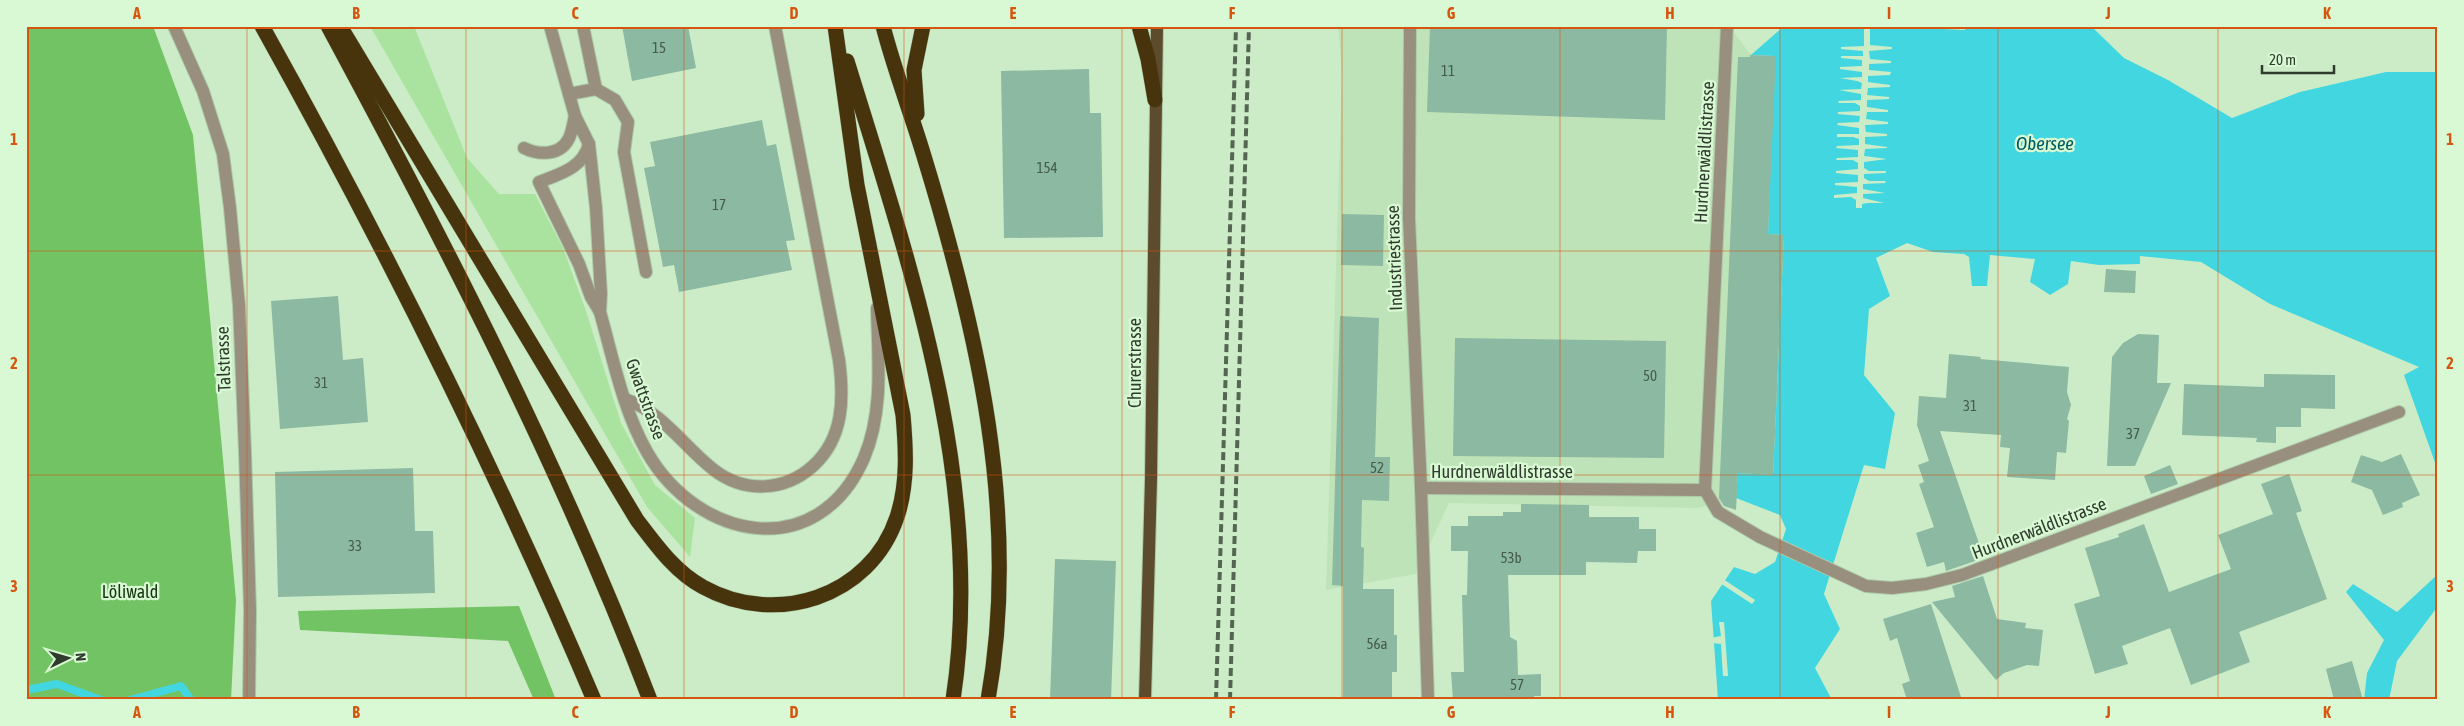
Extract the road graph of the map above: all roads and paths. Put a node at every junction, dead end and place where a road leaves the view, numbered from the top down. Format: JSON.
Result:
{"nodes":[{"id":1,"x":174,"y":26,"type":"edge"},
{"id":2,"x":262,"y":26,"type":"edge"},
{"id":3,"x":328,"y":26,"type":"edge"},
{"id":4,"x":340,"y":26,"type":"edge"},
{"id":5,"x":550,"y":26,"type":"edge"},
{"id":6,"x":583,"y":26,"type":"edge"},
{"id":7,"x":775,"y":26,"type":"edge"},
{"id":8,"x":836,"y":26,"type":"edge"},
{"id":9,"x":883,"y":26,"type":"edge"},
{"id":10,"x":923,"y":26,"type":"edge"},
{"id":11,"x":1139,"y":26,"type":"edge"},
{"id":12,"x":1157,"y":26,"type":"edge"},
{"id":13,"x":1410,"y":26,"type":"edge"},
{"id":14,"x":1727,"y":26,"type":"edge"},
{"id":15,"x":596,"y":89,"type":"junction"},
{"id":16,"x":568,"y":94,"type":"junction"},
{"id":17,"x":1155,"y":100,"type":"junction"},
{"id":18,"x":575,"y":116,"type":"junction"},
{"id":19,"x":589,"y":144,"type":"junction"},
{"id":20,"x":524,"y":148,"type":"dead end"},
{"id":21,"x":923,"y":153,"type":"junction"},
{"id":22,"x":646,"y":272,"type":"dead end"},
{"id":23,"x":876,"y":281,"type":"junction"},
{"id":24,"x":600,"y":312,"type":"junction"},
{"id":25,"x":625,"y":399,"type":"junction"},
{"id":26,"x":2399,"y":412,"type":"dead end"},
{"id":27,"x":1421,"y":488,"type":"junction"},
{"id":28,"x":1705,"y":490,"type":"junction"},
{"id":29,"x":249,"y":700,"type":"edge"},
{"id":30,"x":594,"y":700,"type":"edge"},
{"id":31,"x":650,"y":700,"type":"edge"},
{"id":32,"x":953,"y":700,"type":"edge"},
{"id":33,"x":988,"y":700,"type":"edge"},
{"id":34,"x":1145,"y":700,"type":"edge"},
{"id":35,"x":1428,"y":700,"type":"edge"}],
"edges":[{"from":1,"to":29,"type":"street","name":"Talstrasse"},
{"from":2,"to":30,"type":"highway"},
{"from":3,"to":31,"type":"highway"},
{"from":4,"to":23,"type":"highway"},
{"from":5,"to":16,"type":"street","name":"Gwattstrasse"},
{"from":6,"to":15,"type":"street"},
{"from":7,"to":25,"type":"street"},
{"from":8,"to":23,"type":"highway"},
{"from":8,"to":32,"type":"highway"},
{"from":9,"to":21,"type":"highway"},
{"from":10,"to":21,"type":"highway"},
{"from":11,"to":17,"type":"highway"},
{"from":12,"to":17,"type":"main road","name":"Churerstrasse"},
{"from":13,"to":27,"type":"street","name":"Industriestrasse"},
{"from":14,"to":28,"type":"street","name":"Hurdnerwäldlistrasse"},
{"from":15,"to":16,"type":"street"},
{"from":15,"to":22,"type":"street"},
{"from":16,"to":18,"type":"street","name":"Gwattstrasse"},
{"from":17,"to":34,"type":"main road","name":"Churerstrasse"},
{"from":18,"to":19,"type":"street","name":"Gwattstrasse"},
{"from":18,"to":20,"type":"street"},
{"from":19,"to":24,"type":"street","name":"Gwattstrasse"},
{"from":19,"to":24,"type":"street"},
{"from":21,"to":33,"type":"highway"},
{"from":23,"to":25,"type":"street","name":"Gwattstrasse"},
{"from":24,"to":25,"type":"street","name":"Gwattstrasse"},
{"from":26,"to":28,"type":"street","name":"Hurdnerwäldlistrasse"},
{"from":27,"to":28,"type":"street","name":"Hurdnerwäldlistrasse"},
{"from":27,"to":35,"type":"street","name":"Hurdnerwäldlistrasse"}]}
